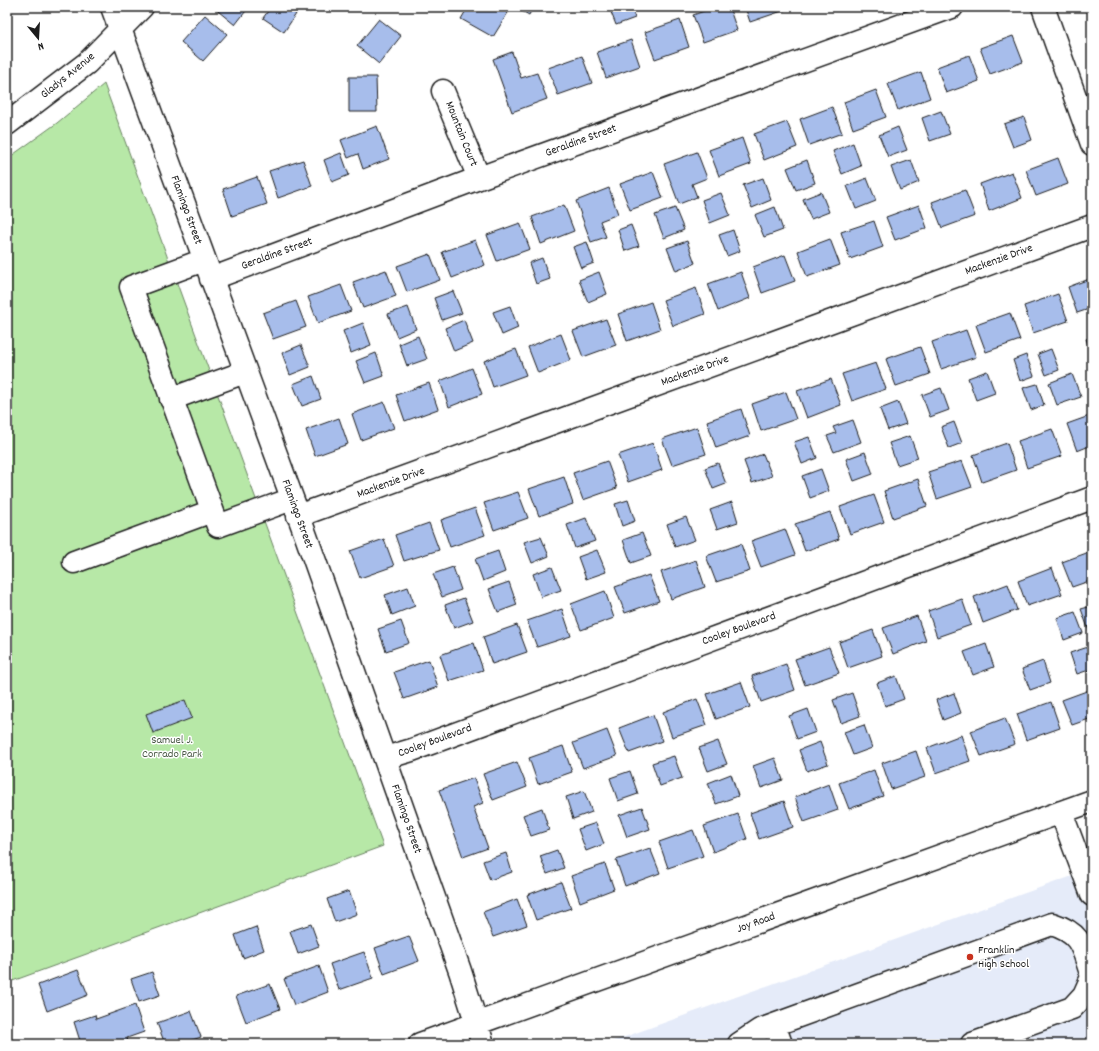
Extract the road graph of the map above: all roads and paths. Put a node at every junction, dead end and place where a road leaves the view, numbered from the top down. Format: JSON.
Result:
{"nodes":[{"id":1,"x":112,"y":7,"type":"edge"},
{"id":2,"x":142,"y":7,"type":"edge"},
{"id":3,"x":952,"y":7,"type":"edge"},
{"id":4,"x":1043,"y":7,"type":"edge"},
{"id":5,"x":120,"y":28,"type":"junction"},
{"id":6,"x":443,"y":91,"type":"dead end"},
{"id":7,"x":7,"y":124,"type":"edge"},
{"id":8,"x":1092,"y":144,"type":"edge"},
{"id":9,"x":479,"y":178,"type":"junction"},
{"id":10,"x":1092,"y":226,"type":"edge"},
{"id":11,"x":208,"y":269,"type":"junction"},
{"id":12,"x":246,"y":372,"type":"junction"},
{"id":13,"x":171,"y":399,"type":"junction"},
{"id":14,"x":1092,"y":498,"type":"edge"},
{"id":15,"x":295,"y":508,"type":"junction"},
{"id":16,"x":212,"y":511,"type":"junction"},
{"id":17,"x":74,"y":562,"type":"dead end"},
{"id":18,"x":385,"y":758,"type":"junction"},
{"id":19,"x":1092,"y":801,"type":"edge"},
{"id":20,"x":1061,"y":812,"type":"junction"},
{"id":21,"x":1092,"y":895,"type":"edge"},
{"id":22,"x":1092,"y":977,"type":"edge"},
{"id":23,"x":476,"y":1024,"type":"junction"},
{"id":24,"x":777,"y":1034,"type":"edge"},
{"id":25,"x":420,"y":1044,"type":"edge"},
{"id":26,"x":483,"y":1044,"type":"edge"},
{"id":27,"x":739,"y":1044,"type":"edge"},
{"id":28,"x":972,"y":1044,"type":"edge"}],
"edges":[{"from":1,"to":5,"type":"street","name":"Flamingo Street"},
{"from":2,"to":5,"type":"street","name":"Gladys Avenue"},
{"from":3,"to":9,"type":"street","name":"Geraldine Street"},
{"from":4,"to":8,"type":"street"},
{"from":5,"to":7,"type":"street","name":"Gladys Avenue"},
{"from":5,"to":11,"type":"street","name":"Flamingo Street"},
{"from":6,"to":9,"type":"street","name":"Mountain Court"},
{"from":9,"to":11,"type":"street","name":"Geraldine Street"},
{"from":10,"to":15,"type":"street","name":"Mackenzie Drive"},
{"from":11,"to":12,"type":"street","name":"Flamingo Street"},
{"from":11,"to":13,"type":"street","name":"Geraldine Street"},
{"from":12,"to":13,"type":"street"},
{"from":12,"to":15,"type":"street","name":"Flamingo Street"},
{"from":13,"to":16,"type":"street"},
{"from":14,"to":18,"type":"street","name":"Cooley Boulevard"},
{"from":15,"to":16,"type":"street","name":"Mackenzie Drive"},
{"from":15,"to":18,"type":"street","name":"Flamingo Street"},
{"from":16,"to":17,"type":"street"},
{"from":18,"to":23,"type":"street","name":"Flamingo Street"},
{"from":19,"to":20,"type":"street","name":"Joy Road"},
{"from":20,"to":21,"type":"street"},
{"from":20,"to":23,"type":"street","name":"Joy Road"},
{"from":22,"to":24,"type":"street"},
{"from":22,"to":28,"type":"street"},
{"from":23,"to":25,"type":"street","name":"Joy Road"},
{"from":23,"to":26,"type":"street","name":"Flamingo Street"},
{"from":24,"to":27,"type":"street"}]}
